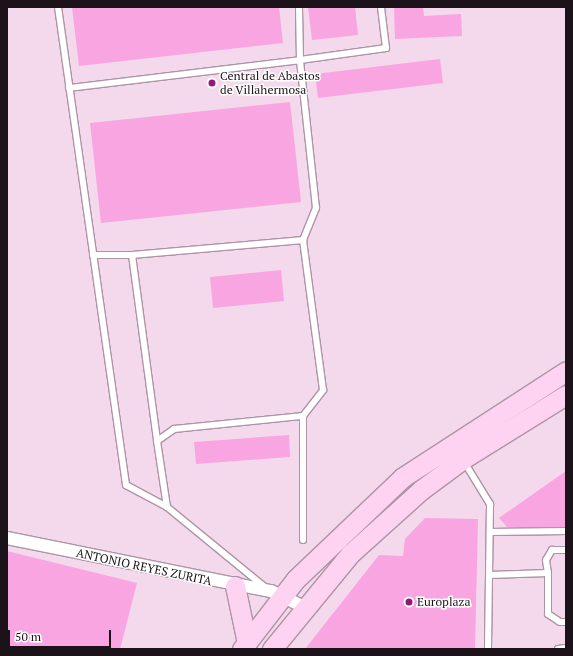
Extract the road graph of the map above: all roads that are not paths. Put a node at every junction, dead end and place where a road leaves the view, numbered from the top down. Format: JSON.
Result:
{"nodes":[{"id":1,"x":58,"y":7,"type":"edge"},
{"id":2,"x":299,"y":7,"type":"edge"},
{"id":3,"x":381,"y":7,"type":"edge"},
{"id":4,"x":300,"y":60,"type":"junction"},
{"id":5,"x":69,"y":88,"type":"junction"},
{"id":6,"x":303,"y":240,"type":"junction"},
{"id":7,"x":93,"y":254,"type":"junction"},
{"id":8,"x":132,"y":255,"type":"junction"},
{"id":9,"x":566,"y":371,"type":"edge"},
{"id":10,"x":566,"y":395,"type":"edge"},
{"id":11,"x":303,"y":416,"type":"junction"},
{"id":12,"x":157,"y":441,"type":"junction"},
{"id":13,"x":458,"y":451,"type":"junction"},
{"id":14,"x":167,"y":507,"type":"junction"},
{"id":15,"x":566,"y":531,"type":"edge"},
{"id":16,"x":490,"y":532,"type":"junction"},
{"id":17,"x":7,"y":538,"type":"edge"},
{"id":18,"x":303,"y":540,"type":"dead end"},
{"id":19,"x":566,"y":550,"type":"edge"},
{"id":20,"x":548,"y":573,"type":"junction"},
{"id":21,"x":489,"y":575,"type":"junction"},
{"id":22,"x":234,"y":586,"type":"junction"},
{"id":23,"x":276,"y":593,"type":"junction"},
{"id":24,"x":304,"y":607,"type":"junction"},
{"id":25,"x":566,"y":622,"type":"edge"},
{"id":26,"x":245,"y":646,"type":"edge"},
{"id":27,"x":566,"y":648,"type":"edge"},
{"id":28,"x":272,"y":649,"type":"edge"},
{"id":29,"x":488,"y":649,"type":"edge"},
{"id":30,"x":558,"y":649,"type":"edge"}],
"edges":[{"from":1,"to":5,"type":"lane"},
{"from":2,"to":4,"type":"lane"},
{"from":3,"to":4,"type":"lane"},
{"from":4,"to":5,"type":"lane"},
{"from":4,"to":6,"type":"lane"},
{"from":5,"to":7,"type":"lane"},
{"from":6,"to":8,"type":"lane"},
{"from":6,"to":11,"type":"lane"},
{"from":7,"to":8,"type":"lane"},
{"from":7,"to":14,"type":"lane"},
{"from":8,"to":12,"type":"lane"},
{"from":9,"to":13,"type":"main road"},
{"from":10,"to":13,"type":"main road"},
{"from":11,"to":12,"type":"lane"},
{"from":11,"to":18,"type":"lane"},
{"from":12,"to":14,"type":"lane"},
{"from":13,"to":16,"type":"lane"},
{"from":13,"to":23,"type":"main road"},
{"from":13,"to":24,"type":"main road"},
{"from":14,"to":23,"type":"lane"},
{"from":15,"to":16,"type":"lane"},
{"from":16,"to":21,"type":"lane"},
{"from":17,"to":22,"type":"street","name":"ANTONIO REYES ZURITA"},
{"from":19,"to":20,"type":"lane"},
{"from":20,"to":21,"type":"lane"},
{"from":20,"to":25,"type":"lane"},
{"from":21,"to":29,"type":"lane"},
{"from":22,"to":23,"type":"street","name":"ANTONIO REYES ZURITA"},
{"from":22,"to":26,"type":"main road"},
{"from":23,"to":24,"type":"street"},
{"from":23,"to":26,"type":"main road"},
{"from":24,"to":28,"type":"main road"},
{"from":27,"to":30,"type":"lane"}]}
